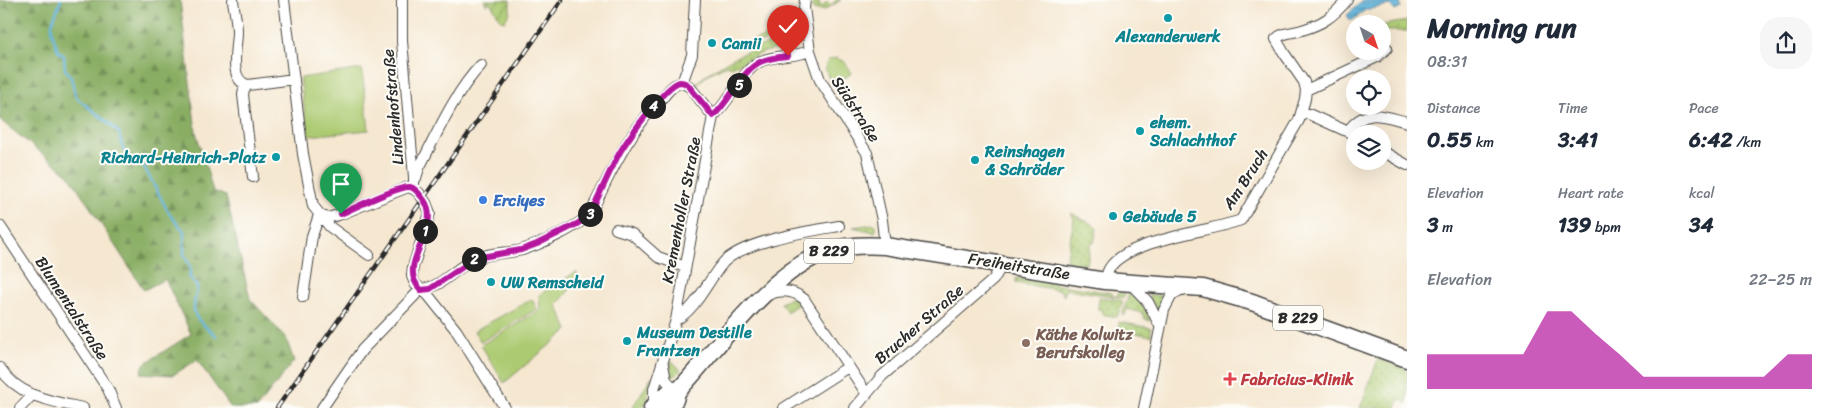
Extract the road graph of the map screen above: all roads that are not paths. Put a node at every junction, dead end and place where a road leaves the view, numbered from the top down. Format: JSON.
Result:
{"nodes":[{"id":1,"x":233,"y":0,"type":"edge"},
{"id":2,"x":284,"y":0,"type":"edge"},
{"id":3,"x":402,"y":0,"type":"edge"},
{"id":4,"x":695,"y":0,"type":"edge"},
{"id":5,"x":805,"y":0,"type":"edge"},
{"id":6,"x":1346,"y":0,"type":"edge"},
{"id":7,"x":810,"y":51,"type":"junction"},
{"id":8,"x":1369,"y":60,"type":"edge"},
{"id":9,"x":481,"y":65,"type":"dead end"},
{"id":10,"x":294,"y":79,"type":"junction"},
{"id":11,"x":682,"y":82,"type":"junction"},
{"id":12,"x":248,"y":85,"type":"junction"},
{"id":13,"x":1306,"y":90,"type":"junction"},
{"id":14,"x":1302,"y":111,"type":"junction"},
{"id":15,"x":713,"y":116,"type":"junction"},
{"id":16,"x":1407,"y":122,"type":"edge"},
{"id":17,"x":1353,"y":125,"type":"edge"},
{"id":18,"x":1346,"y":131,"type":"edge"},
{"id":19,"x":1391,"y":156,"type":"edge"},
{"id":20,"x":1407,"y":165,"type":"edge"},
{"id":21,"x":254,"y":176,"type":"dead end"},
{"id":22,"x":414,"y":189,"type":"junction"},
{"id":23,"x":319,"y":214,"type":"junction"},
{"id":24,"x":0,"y":226,"type":"edge"},
{"id":25,"x":839,"y":226,"type":"dead end"},
{"id":26,"x":616,"y":229,"type":"dead end"},
{"id":27,"x":885,"y":246,"type":"junction"},
{"id":28,"x":369,"y":255,"type":"dead end"},
{"id":29,"x":1000,"y":263,"type":"junction"},
{"id":30,"x":685,"y":268,"type":"junction"},
{"id":31,"x":1105,"y":281,"type":"junction"},
{"id":32,"x":1130,"y":282,"type":"junction"},
{"id":33,"x":1187,"y":286,"type":"junction"},
{"id":34,"x":421,"y":290,"type":"junction"},
{"id":35,"x":304,"y":296,"type":"dead end"},
{"id":36,"x":760,"y":299,"type":"junction"},
{"id":37,"x":676,"y":320,"type":"junction"},
{"id":38,"x":1160,"y":326,"type":"junction"},
{"id":39,"x":1407,"y":359,"type":"edge"},
{"id":40,"x":663,"y":364,"type":"junction"},
{"id":41,"x":848,"y":367,"type":"junction"},
{"id":42,"x":0,"y":368,"type":"edge"},
{"id":43,"x":677,"y":392,"type":"junction"},
{"id":44,"x":866,"y":393,"type":"junction"},
{"id":45,"x":32,"y":395,"type":"junction"},
{"id":46,"x":657,"y":407,"type":"edge"},
{"id":47,"x":20,"y":408,"type":"edge"},
{"id":48,"x":83,"y":408,"type":"edge"},
{"id":49,"x":116,"y":408,"type":"edge"},
{"id":50,"x":322,"y":408,"type":"edge"},
{"id":51,"x":505,"y":408,"type":"edge"},
{"id":52,"x":784,"y":408,"type":"edge"},
{"id":53,"x":855,"y":408,"type":"edge"},
{"id":54,"x":1144,"y":408,"type":"edge"}],
"edges":[{"from":1,"to":12,"type":"street"},
{"from":2,"to":10,"type":"street"},
{"from":3,"to":22,"type":"street","name":"Lindenhofstraße"},
{"from":4,"to":11,"type":"street"},
{"from":5,"to":7,"type":"street","name":"Südstraße"},
{"from":6,"to":13,"type":"street"},
{"from":7,"to":15,"type":"street"},
{"from":7,"to":27,"type":"street","name":"Südstraße"},
{"from":8,"to":13,"type":"street"},
{"from":9,"to":22,"type":"street","name":"Lindenhofstraße"},
{"from":10,"to":12,"type":"street"},
{"from":10,"to":23,"type":"street"},
{"from":11,"to":15,"type":"street","name":"Kremenholler Straße"},
{"from":11,"to":34,"type":"street"},
{"from":12,"to":21,"type":"street"},
{"from":13,"to":14,"type":"street","name":"Am Bruch"},
{"from":14,"to":18,"type":"street"},
{"from":14,"to":31,"type":"street","name":"Am Bruch"},
{"from":15,"to":30,"type":"street","name":"Kremenholler Straße"},
{"from":16,"to":17,"type":"street"},
{"from":19,"to":20,"type":"street"},
{"from":22,"to":23,"type":"street"},
{"from":22,"to":34,"type":"street"},
{"from":23,"to":28,"type":"street"},
{"from":23,"to":35,"type":"street"},
{"from":24,"to":49,"type":"street","name":"Blumentalstraße"},
{"from":25,"to":37,"type":"street"},
{"from":26,"to":30,"type":"street"},
{"from":27,"to":29,"type":"main road","name":"Freiheitstraße","number":"B 229"},
{"from":27,"to":36,"type":"main road","name":"Freiheitstraße","number":"B 229"},
{"from":29,"to":31,"type":"main road","name":"Freiheitstraße","number":"B 229"},
{"from":29,"to":44,"type":"street","name":"Brucher Straße"},
{"from":30,"to":37,"type":"street","name":"Kremenholler Straße"},
{"from":31,"to":32,"type":"main road","name":"Freiheitstraße","number":"B 229"},
{"from":32,"to":33,"type":"main road","name":"Freiheitstraße","number":"B 229"},
{"from":32,"to":38,"type":"street"},
{"from":33,"to":38,"type":"street"},
{"from":33,"to":39,"type":"main road","name":"Freiheitstraße","number":"B 229"},
{"from":34,"to":50,"type":"street"},
{"from":34,"to":51,"type":"street"},
{"from":36,"to":41,"type":"street"},
{"from":36,"to":43,"type":"main road","name":"Freiheitstraße","number":"B 229"},
{"from":37,"to":40,"type":"street","name":"Kremenholler Straße"},
{"from":38,"to":54,"type":"street"},
{"from":40,"to":43,"type":"street"},
{"from":40,"to":46,"type":"street","name":"Kremenholler Straße"},
{"from":41,"to":44,"type":"street"},
{"from":41,"to":52,"type":"street"},
{"from":42,"to":45,"type":"street"},
{"from":43,"to":46,"type":"main road","name":"Freiheitstraße","number":"B 229"},
{"from":44,"to":53,"type":"street","name":"Brucher Straße"},
{"from":45,"to":47,"type":"street"},
{"from":45,"to":48,"type":"street"}]}
